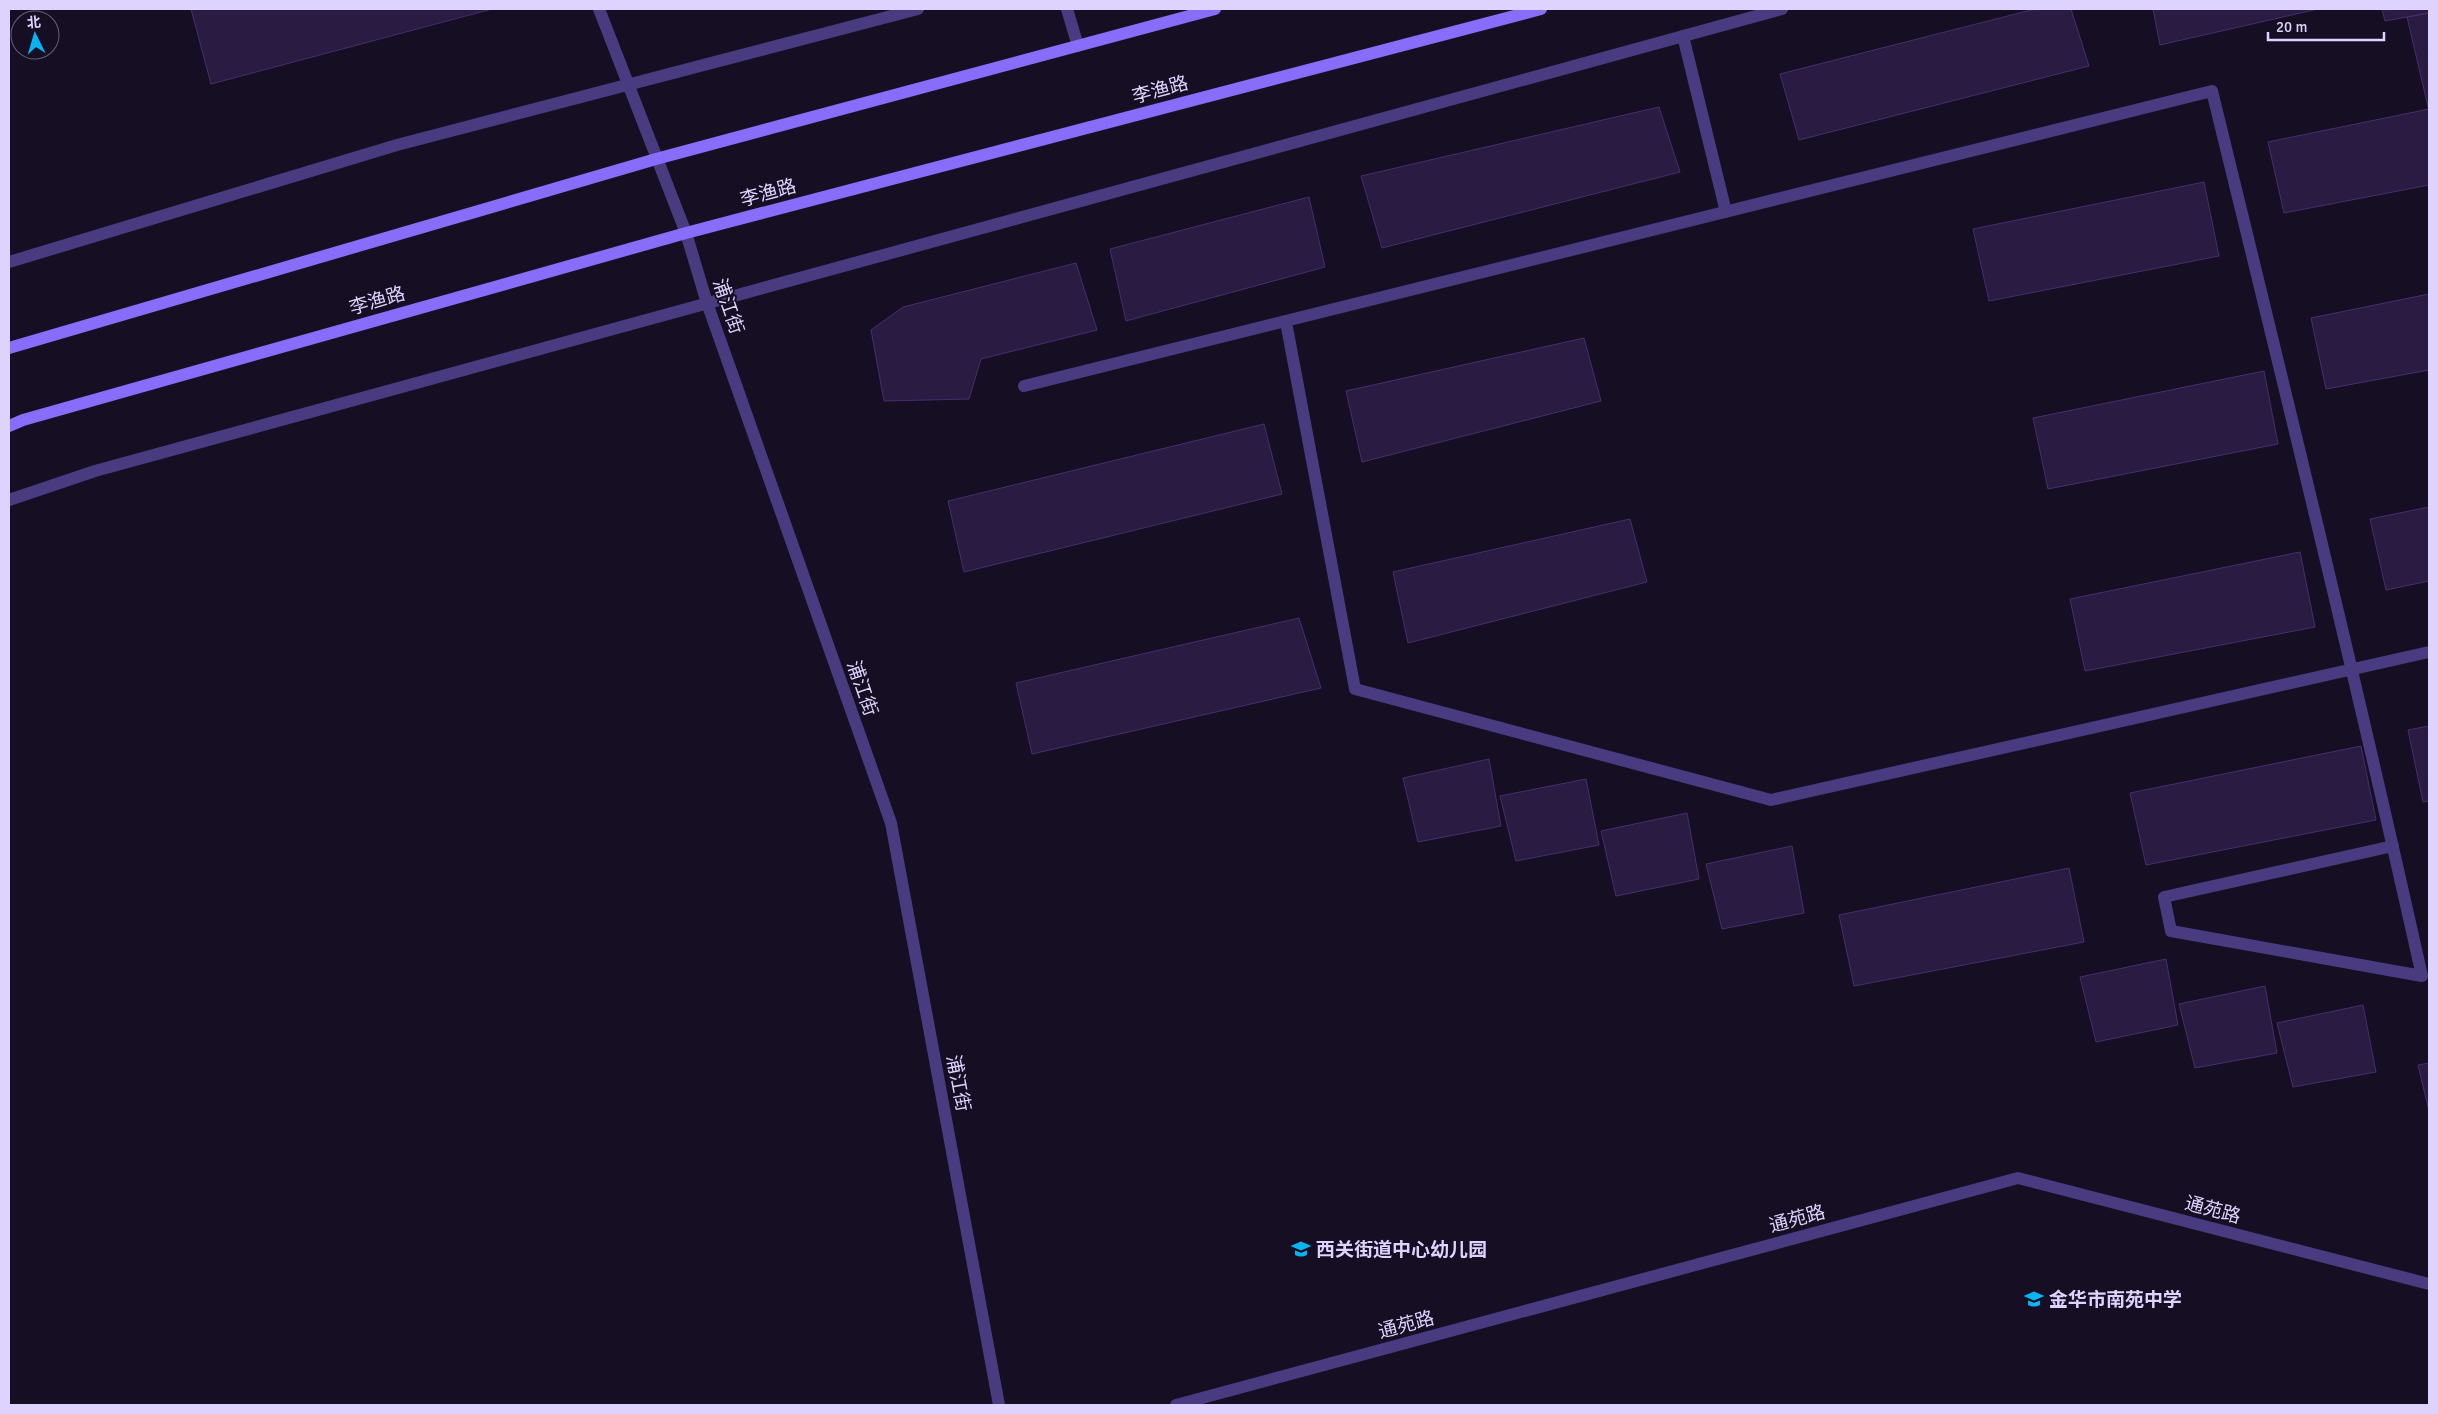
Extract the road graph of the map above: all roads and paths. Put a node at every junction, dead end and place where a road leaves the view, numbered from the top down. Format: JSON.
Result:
{"nodes":[{"id":1,"x":599,"y":9,"type":"edge"},
{"id":2,"x":918,"y":9,"type":"edge"},
{"id":3,"x":1067,"y":9,"type":"edge"},
{"id":4,"x":1215,"y":9,"type":"edge"},
{"id":5,"x":1541,"y":9,"type":"edge"},
{"id":6,"x":1782,"y":9,"type":"edge"},
{"id":7,"x":1683,"y":36,"type":"junction"},
{"id":8,"x":1078,"y":46,"type":"junction"},
{"id":9,"x":628,"y":86,"type":"junction"},
{"id":10,"x":656,"y":159,"type":"junction"},
{"id":11,"x":1726,"y":212,"type":"junction"},
{"id":12,"x":686,"y":233,"type":"junction"},
{"id":13,"x":9,"y":262,"type":"edge"},
{"id":14,"x":707,"y":303,"type":"junction"},
{"id":15,"x":1286,"y":322,"type":"junction"},
{"id":16,"x":9,"y":348,"type":"edge"},
{"id":17,"x":1024,"y":386,"type":"dead end"},
{"id":18,"x":9,"y":426,"type":"edge"},
{"id":19,"x":9,"y":500,"type":"edge"},
{"id":20,"x":2429,"y":652,"type":"edge"},
{"id":21,"x":2353,"y":670,"type":"junction"},
{"id":22,"x":2393,"y":846,"type":"junction"},
{"id":23,"x":2429,"y":1284,"type":"edge"},
{"id":24,"x":999,"y":1405,"type":"edge"},
{"id":25,"x":1176,"y":1405,"type":"edge"}],
"edges":[{"from":1,"to":9,"type":"street","name":"浦江街"},
{"from":2,"to":9,"type":"street"},
{"from":3,"to":8,"type":"street"},
{"from":4,"to":8,"type":"main road"},
{"from":5,"to":12,"type":"main road","name":"李渔路"},
{"from":6,"to":7,"type":"street"},
{"from":7,"to":11,"type":"street"},
{"from":7,"to":14,"type":"street"},
{"from":8,"to":10,"type":"main road"},
{"from":9,"to":10,"type":"street","name":"浦江街"},
{"from":9,"to":13,"type":"street"},
{"from":10,"to":12,"type":"street","name":"浦江街"},
{"from":10,"to":16,"type":"main road"},
{"from":11,"to":15,"type":"street"},
{"from":11,"to":21,"type":"street"},
{"from":12,"to":14,"type":"street","name":"浦江街"},
{"from":12,"to":18,"type":"main road","name":"李渔路"},
{"from":14,"to":19,"type":"street"},
{"from":14,"to":24,"type":"street","name":"浦江街"},
{"from":15,"to":17,"type":"street"},
{"from":15,"to":21,"type":"street"},
{"from":20,"to":21,"type":"street"},
{"from":21,"to":22,"type":"street"},
{"from":22,"to":22,"type":"street"},
{"from":23,"to":25,"type":"street","name":"通苑路"}]}
